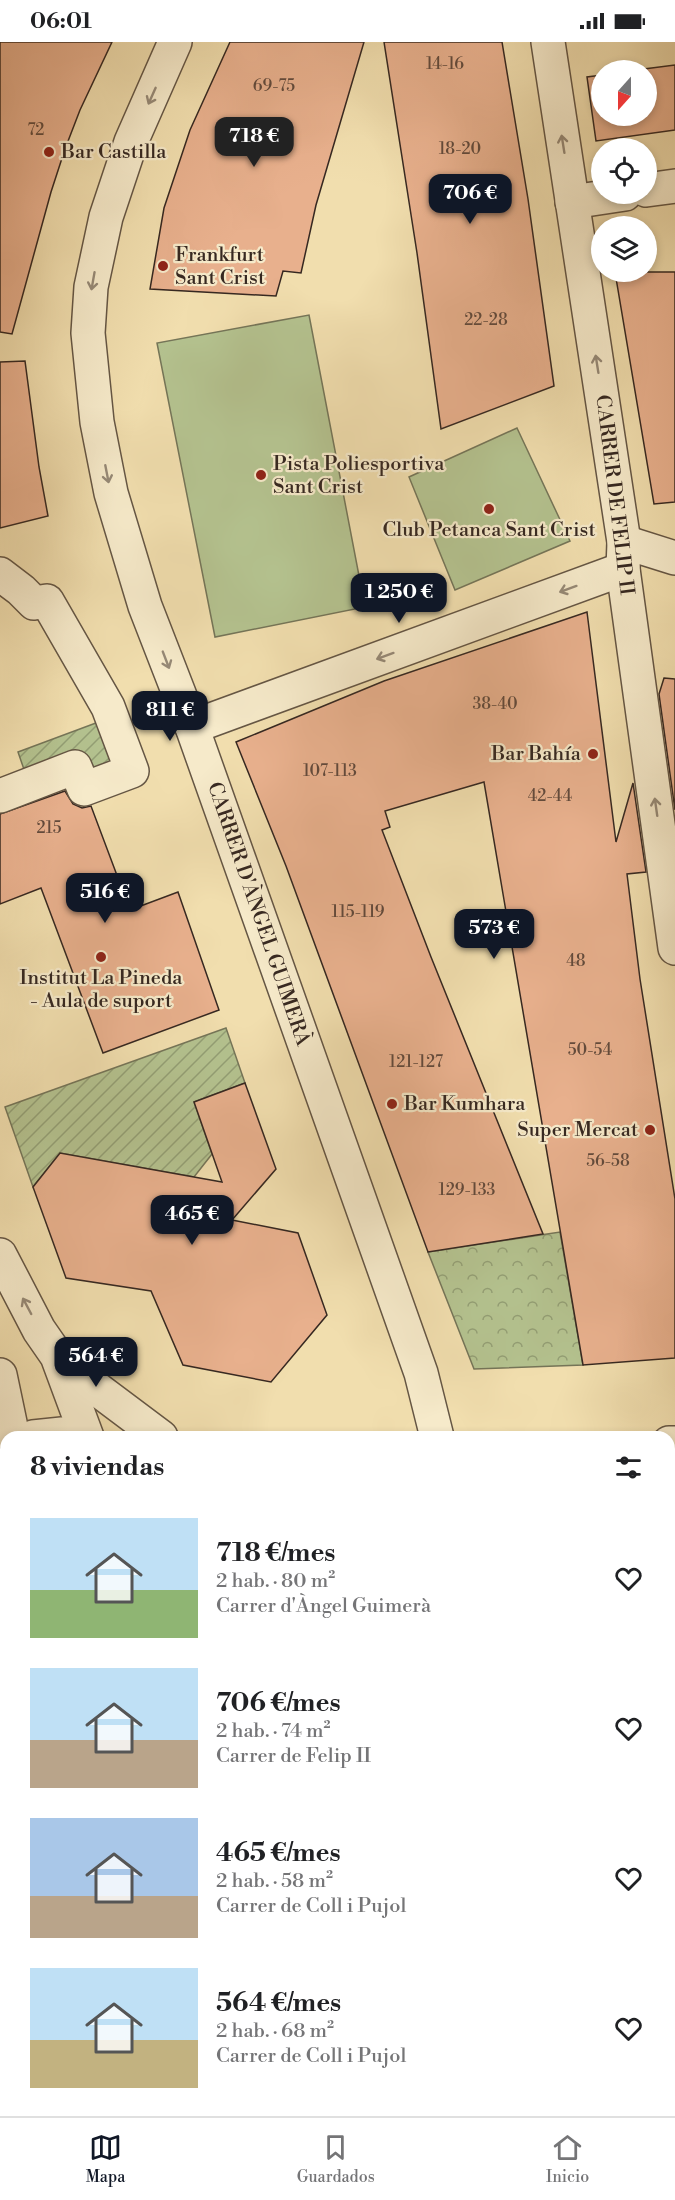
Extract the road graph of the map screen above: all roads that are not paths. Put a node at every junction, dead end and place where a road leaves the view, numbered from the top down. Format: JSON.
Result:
{"nodes":[{"id":1,"x":175,"y":42,"type":"edge"},
{"id":2,"x":548,"y":42,"type":"edge"},
{"id":3,"x":675,"y":186,"type":"edge"},
{"id":4,"x":657,"y":188,"type":"edge"},
{"id":5,"x":591,"y":199,"type":"edge"},
{"id":6,"x":572,"y":202,"type":"junction"},
{"id":7,"x":623,"y":556,"type":"junction"},
{"id":8,"x":675,"y":558,"type":"edge"},
{"id":9,"x":0,"y":574,"type":"edge"},
{"id":10,"x":192,"y":727,"type":"junction"},
{"id":11,"x":0,"y":796,"type":"edge"},
{"id":12,"x":675,"y":948,"type":"edge"},
{"id":13,"x":0,"y":1255,"type":"edge"},
{"id":14,"x":57,"y":1356,"type":"junction"},
{"id":15,"x":0,"y":1375,"type":"edge"},
{"id":16,"x":12,"y":1431,"type":"edge"},
{"id":17,"x":85,"y":1431,"type":"edge"},
{"id":18,"x":153,"y":1431,"type":"edge"},
{"id":19,"x":435,"y":1431,"type":"edge"}],
"edges":[{"from":1,"to":10,"type":"street","name":"CARRER D'ÀNGEL GUIMERÀ","one_way":true},
{"from":6,"to":2,"type":"street","name":"CARRER DE FELIP II","one_way":true},
{"from":3,"to":4,"type":"street"},
{"from":5,"to":6,"type":"street"},
{"from":7,"to":6,"type":"street","name":"CARRER DE FELIP II","one_way":true},
{"from":7,"to":8,"type":"street"},
{"from":7,"to":10,"type":"street","one_way":true},
{"from":12,"to":7,"type":"street","name":"CARRER DE FELIP II","one_way":true},
{"from":9,"to":11,"type":"street"},
{"from":10,"to":19,"type":"street","name":"CARRER D'ÀNGEL GUIMERÀ"},
{"from":14,"to":13,"type":"street","one_way":true},
{"from":14,"to":17,"type":"street"},
{"from":14,"to":18,"type":"street"},
{"from":15,"to":16,"type":"street"}]}
